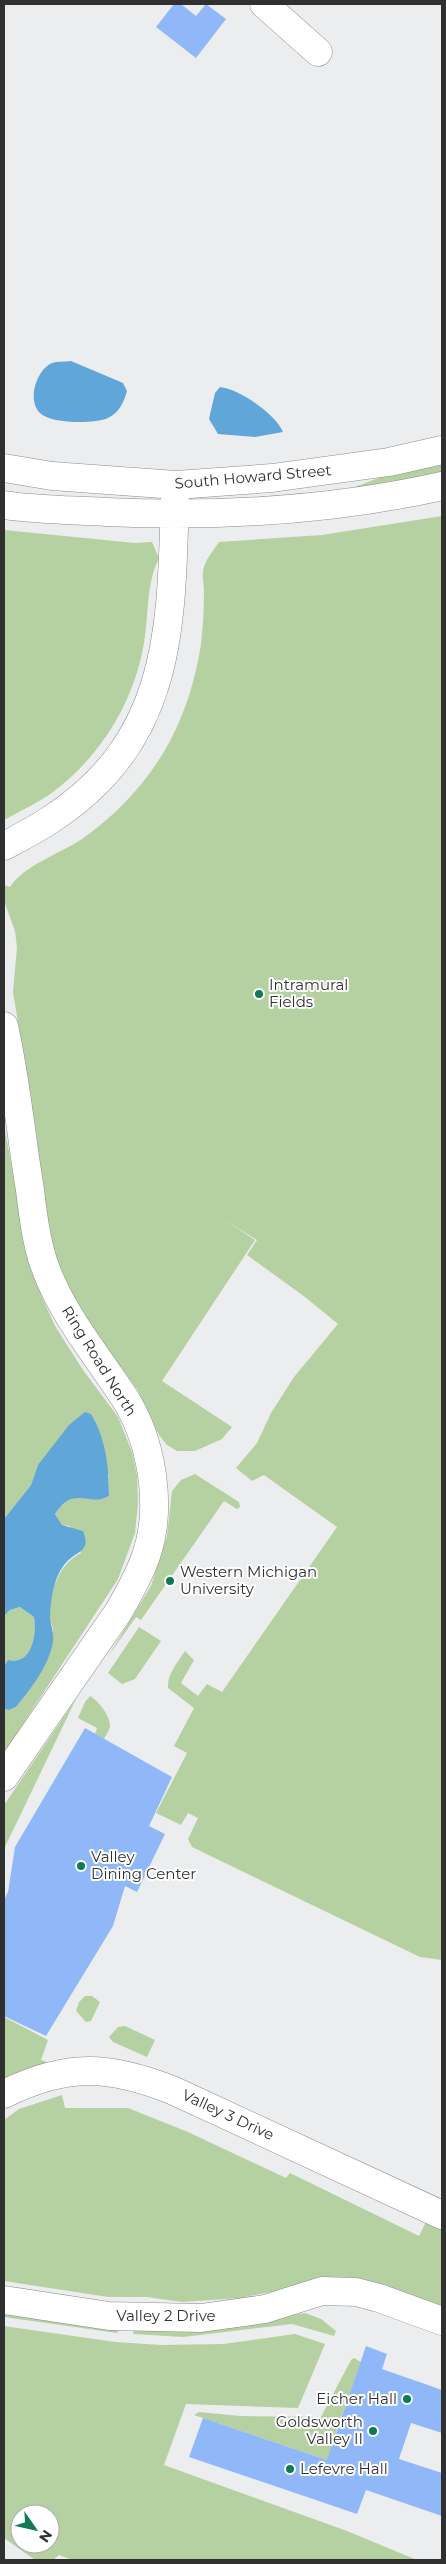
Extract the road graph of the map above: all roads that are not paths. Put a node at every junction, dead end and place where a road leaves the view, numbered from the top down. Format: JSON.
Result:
{"nodes":[{"id":1,"x":264,"y":4,"type":"edge"},
{"id":2,"x":318,"y":52,"type":"dead end"},
{"id":3,"x":442,"y":450,"type":"edge"},
{"id":4,"x":4,"y":468,"type":"edge"},
{"id":5,"x":176,"y":486,"type":"junction"},
{"id":6,"x":442,"y":486,"type":"edge"},
{"id":7,"x":4,"y":505,"type":"edge"},
{"id":8,"x":175,"y":515,"type":"junction"},
{"id":9,"x":4,"y":846,"type":"edge"},
{"id":10,"x":4,"y":1026,"type":"edge"},
{"id":11,"x":4,"y":1777,"type":"edge"},
{"id":12,"x":4,"y":2094,"type":"edge"},
{"id":13,"x":442,"y":2215,"type":"edge"},
{"id":14,"x":4,"y":2300,"type":"edge"},
{"id":15,"x":442,"y":2321,"type":"edge"}],
"edges":[{"from":1,"to":2,"type":"street"},
{"from":3,"to":5,"type":"street","name":"South Howard Street"},
{"from":4,"to":5,"type":"street","name":"South Howard Street"},
{"from":5,"to":8,"type":"street"},
{"from":6,"to":8,"type":"street","name":"South Howard Street"},
{"from":7,"to":8,"type":"street","name":"South Howard Street"},
{"from":8,"to":9,"type":"street"},
{"from":10,"to":11,"type":"street","name":"Ring Road North"},
{"from":12,"to":13,"type":"street","name":"Valley 3 Drive"},
{"from":14,"to":15,"type":"street","name":"Valley 2 Drive"}]}
